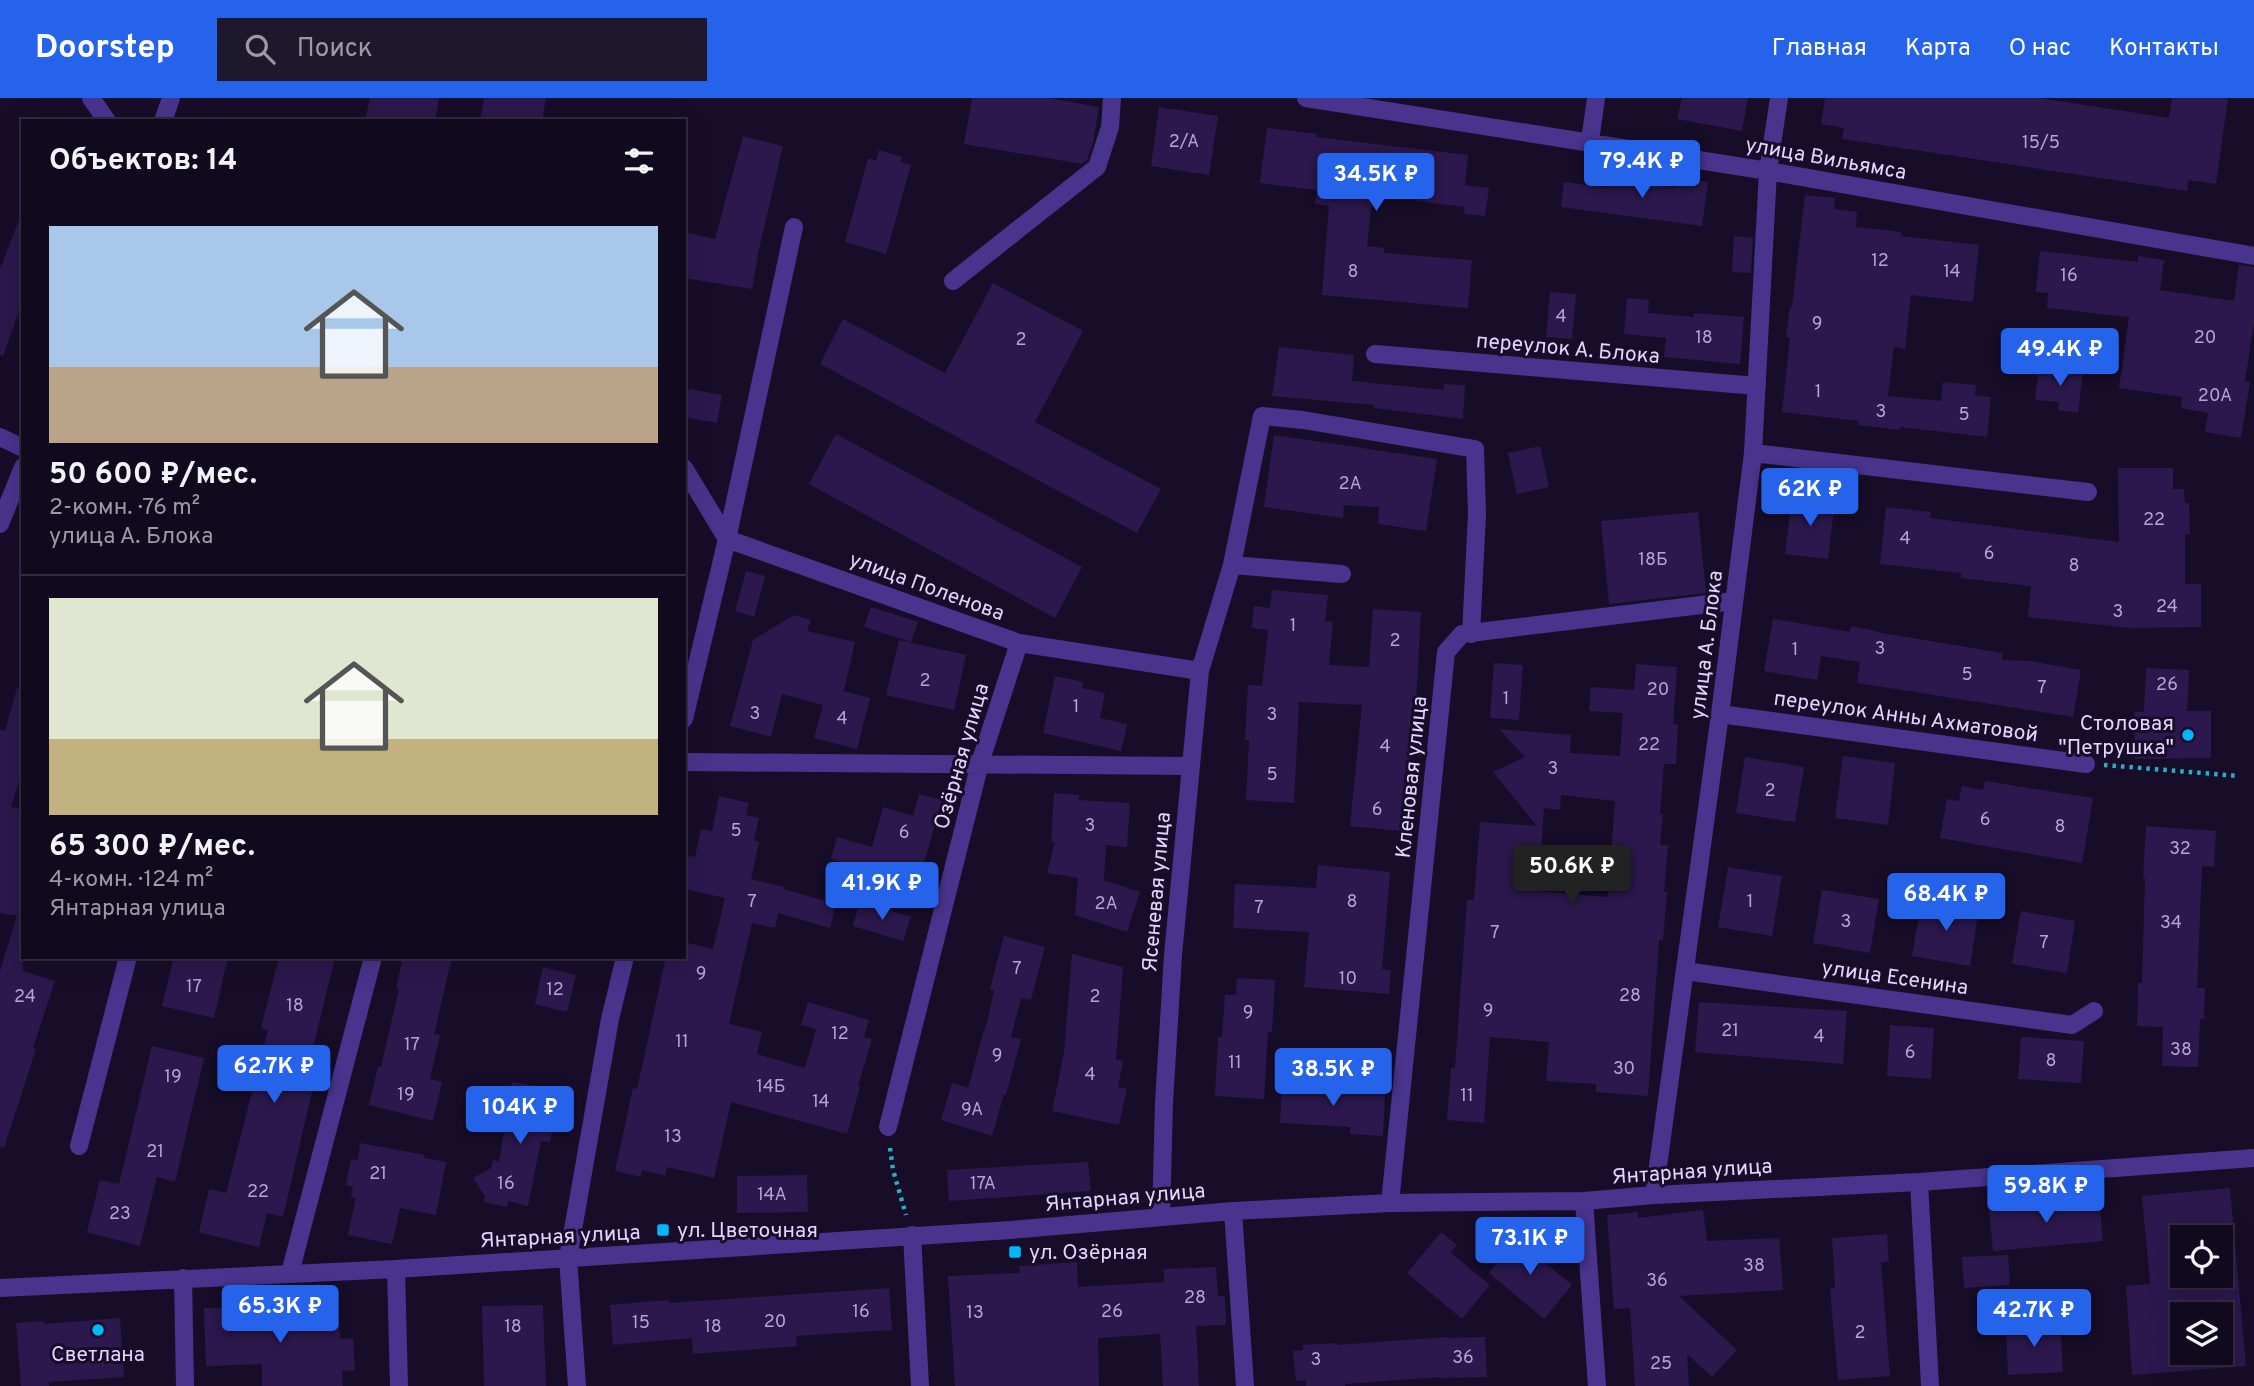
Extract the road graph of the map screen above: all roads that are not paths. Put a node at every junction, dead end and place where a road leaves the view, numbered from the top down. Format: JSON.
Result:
{"nodes":[{"id":1,"x":91,"y":98,"type":"edge"},
{"id":2,"x":171,"y":98,"type":"edge"},
{"id":3,"x":1112,"y":98,"type":"edge"},
{"id":4,"x":1306,"y":98,"type":"edge"},
{"id":5,"x":1597,"y":98,"type":"edge"},
{"id":6,"x":1779,"y":98,"type":"edge"},
{"id":7,"x":106,"y":119,"type":"edge"},
{"id":8,"x":164,"y":119,"type":"edge"},
{"id":9,"x":1590,"y":141,"type":"junction"},
{"id":10,"x":1768,"y":171,"type":"junction"},
{"id":11,"x":794,"y":227,"type":"dead end"},
{"id":12,"x":2254,"y":256,"type":"edge"},
{"id":13,"x":953,"y":281,"type":"dead end"},
{"id":14,"x":1375,"y":355,"type":"dead end"},
{"id":15,"x":1757,"y":386,"type":"junction"},
{"id":16,"x":0,"y":437,"type":"edge"},
{"id":17,"x":21,"y":447,"type":"edge"},
{"id":18,"x":1753,"y":453,"type":"junction"},
{"id":19,"x":686,"y":471,"type":"edge"},
{"id":20,"x":21,"y":472,"type":"edge"},
{"id":21,"x":2088,"y":492,"type":"dead end"},
{"id":22,"x":0,"y":524,"type":"edge"},
{"id":23,"x":727,"y":539,"type":"junction"},
{"id":24,"x":1230,"y":570,"type":"junction"},
{"id":25,"x":1342,"y":574,"type":"dead end"},
{"id":26,"x":1734,"y":601,"type":"junction"},
{"id":27,"x":1471,"y":634,"type":"junction"},
{"id":28,"x":1019,"y":643,"type":"junction"},
{"id":29,"x":1200,"y":671,"type":"junction"},
{"id":30,"x":686,"y":711,"type":"edge"},
{"id":31,"x":1720,"y":714,"type":"junction"},
{"id":32,"x":686,"y":762,"type":"edge"},
{"id":33,"x":980,"y":763,"type":"junction"},
{"id":34,"x":2085,"y":764,"type":"road end"},
{"id":35,"x":1190,"y":766,"type":"junction"},
{"id":36,"x":127,"y":959,"type":"edge"},
{"id":37,"x":372,"y":959,"type":"edge"},
{"id":38,"x":625,"y":959,"type":"edge"},
{"id":39,"x":1685,"y":971,"type":"junction"},
{"id":40,"x":2094,"y":1010,"type":"dead end"},
{"id":41,"x":888,"y":1127,"type":"road end"},
{"id":42,"x":79,"y":1146,"type":"dead end"},
{"id":43,"x":2254,"y":1158,"type":"edge"},
{"id":44,"x":1919,"y":1182,"type":"junction"},
{"id":45,"x":1654,"y":1195,"type":"junction"},
{"id":46,"x":1584,"y":1201,"type":"junction"},
{"id":47,"x":1390,"y":1203,"type":"junction"},
{"id":48,"x":1233,"y":1211,"type":"junction"},
{"id":49,"x":1161,"y":1217,"type":"junction"},
{"id":50,"x":912,"y":1235,"type":"junction"},
{"id":51,"x":568,"y":1258,"type":"junction"},
{"id":52,"x":396,"y":1269,"type":"junction"},
{"id":53,"x":290,"y":1273,"type":"junction"},
{"id":54,"x":183,"y":1278,"type":"junction"},
{"id":55,"x":0,"y":1288,"type":"edge"},
{"id":56,"x":185,"y":1386,"type":"edge"},
{"id":57,"x":399,"y":1386,"type":"edge"},
{"id":58,"x":577,"y":1386,"type":"edge"},
{"id":59,"x":920,"y":1386,"type":"edge"},
{"id":60,"x":1245,"y":1386,"type":"edge"},
{"id":61,"x":1597,"y":1386,"type":"edge"},
{"id":62,"x":1930,"y":1386,"type":"edge"}],
"edges":[{"from":1,"to":7,"type":"street"},
{"from":2,"to":8,"type":"street"},
{"from":3,"to":13,"type":"street"},
{"from":4,"to":9,"type":"street","name":"улица Вильямса"},
{"from":5,"to":9,"type":"street"},
{"from":6,"to":10,"type":"street","name":"улица А. Блока"},
{"from":9,"to":10,"type":"street","name":"улица Вильямса"},
{"from":10,"to":12,"type":"street","name":"улица Вильямса"},
{"from":10,"to":15,"type":"street","name":"улица А. Блока"},
{"from":11,"to":23,"type":"street"},
{"from":14,"to":15,"type":"street","name":"переулок А. Блока"},
{"from":15,"to":18,"type":"street","name":"улица А. Блока"},
{"from":16,"to":17,"type":"street"},
{"from":18,"to":21,"type":"street"},
{"from":18,"to":26,"type":"street","name":"улица А. Блока"},
{"from":19,"to":23,"type":"street"},
{"from":20,"to":22,"type":"street"},
{"from":23,"to":28,"type":"street","name":"улица Поленова"},
{"from":23,"to":30,"type":"street"},
{"from":24,"to":25,"type":"street"},
{"from":24,"to":27,"type":"street","name":"Ясеневая улица"},
{"from":24,"to":29,"type":"street","name":"Ясеневая улица"},
{"from":26,"to":27,"type":"street"},
{"from":26,"to":31,"type":"street","name":"улица А. Блока"},
{"from":27,"to":47,"type":"street","name":"Кленовая улица"},
{"from":28,"to":29,"type":"street","name":"улица Поленова"},
{"from":28,"to":33,"type":"street","name":"Озёрная улица"},
{"from":29,"to":35,"type":"street","name":"Ясеневая улица"},
{"from":31,"to":34,"type":"street","name":"переулок Анны Ахматовой"},
{"from":31,"to":39,"type":"street","name":"улица А. Блока"},
{"from":32,"to":33,"type":"street"},
{"from":33,"to":35,"type":"street"},
{"from":33,"to":41,"type":"street","name":"Озёрная улица"},
{"from":35,"to":49,"type":"street","name":"Ясеневая улица"},
{"from":36,"to":42,"type":"street"},
{"from":37,"to":53,"type":"street"},
{"from":38,"to":51,"type":"street"},
{"from":39,"to":40,"type":"street","name":"улица Есенина"},
{"from":39,"to":45,"type":"street","name":"улица А. Блока"},
{"from":43,"to":44,"type":"street","name":"Янтарная улица"},
{"from":44,"to":45,"type":"street","name":"Янтарная улица"},
{"from":44,"to":62,"type":"street"},
{"from":45,"to":46,"type":"street","name":"Янтарная улица"},
{"from":46,"to":47,"type":"street","name":"Янтарная улица"},
{"from":46,"to":61,"type":"street"},
{"from":47,"to":48,"type":"street","name":"Янтарная улица"},
{"from":48,"to":49,"type":"street","name":"Янтарная улица"},
{"from":48,"to":60,"type":"street"},
{"from":49,"to":50,"type":"street","name":"Янтарная улица"},
{"from":50,"to":51,"type":"street","name":"Янтарная улица"},
{"from":50,"to":59,"type":"street"},
{"from":51,"to":52,"type":"street","name":"Янтарная улица"},
{"from":51,"to":58,"type":"street"},
{"from":52,"to":53,"type":"street","name":"Янтарная улица"},
{"from":52,"to":57,"type":"street"},
{"from":53,"to":54,"type":"street","name":"Янтарная улица"},
{"from":54,"to":55,"type":"street","name":"Янтарная улица"},
{"from":54,"to":56,"type":"street"}]}
